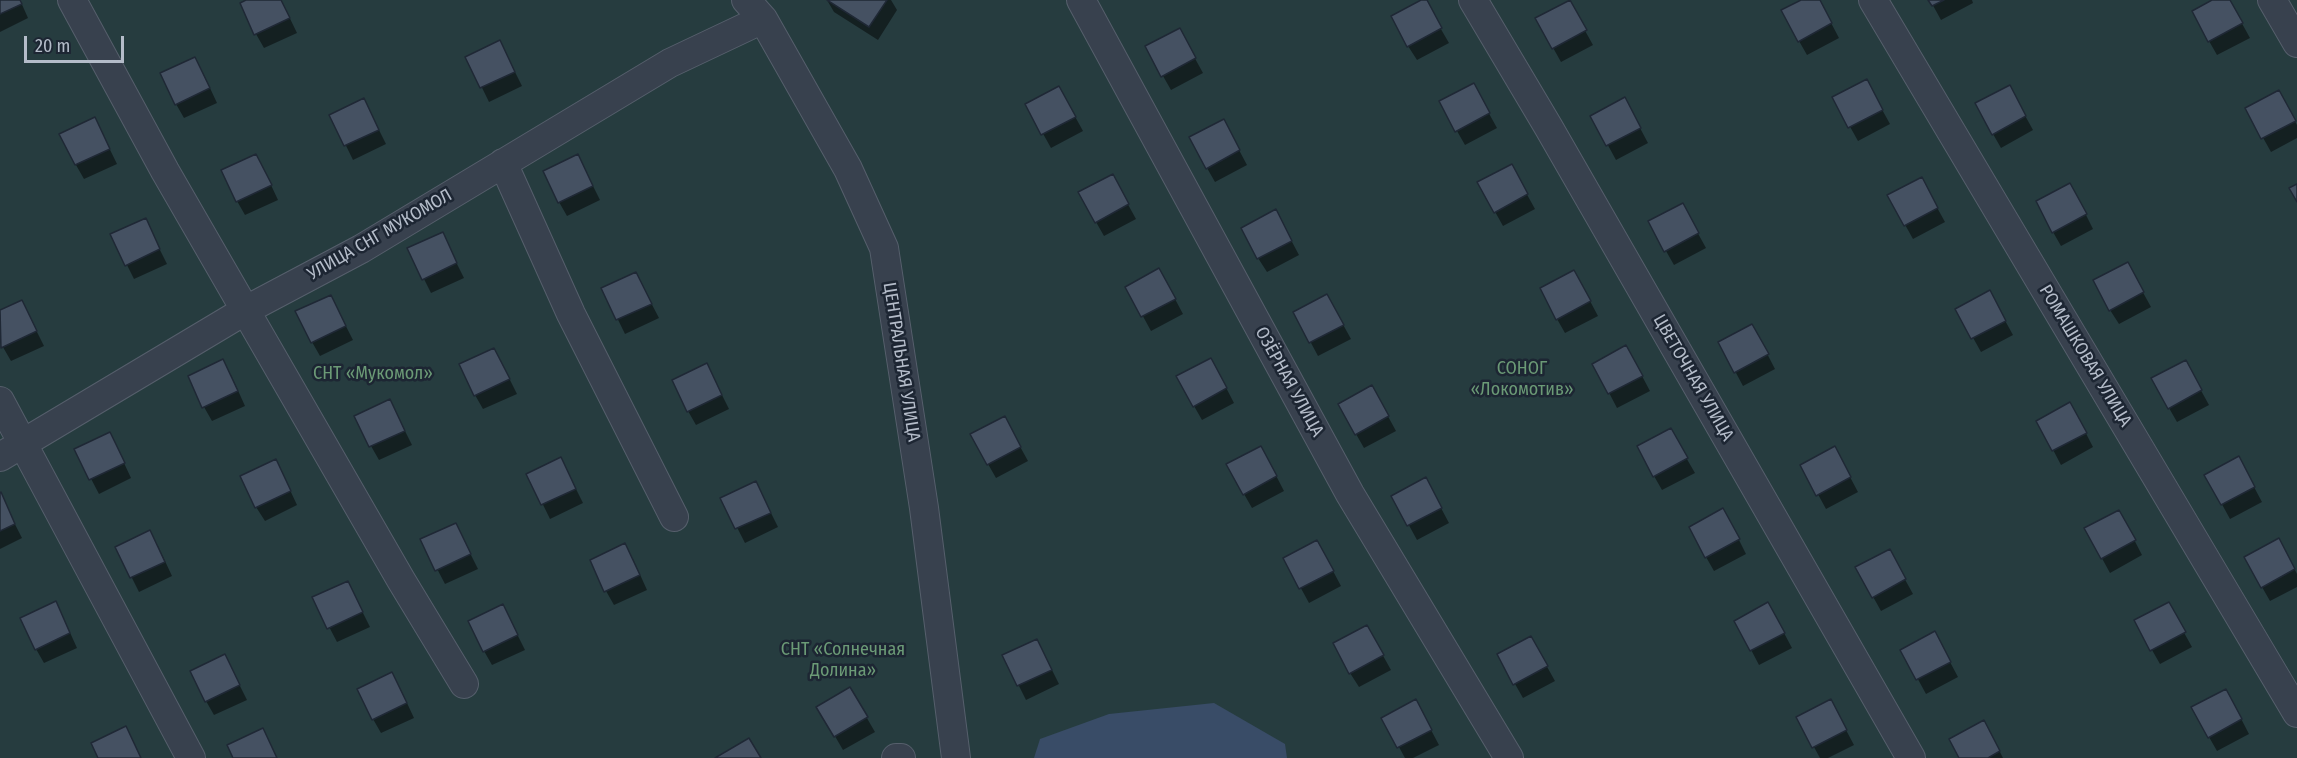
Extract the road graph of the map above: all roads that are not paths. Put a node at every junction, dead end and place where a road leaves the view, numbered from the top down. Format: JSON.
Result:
{"nodes":[{"id":1,"x":72,"y":0,"type":"edge"},
{"id":2,"x":1081,"y":0,"type":"edge"},
{"id":3,"x":1473,"y":0,"type":"edge"},
{"id":4,"x":1873,"y":0,"type":"edge"},
{"id":5,"x":2272,"y":0,"type":"edge"},
{"id":6,"x":754,"y":9,"type":"edge"},
{"id":7,"x":2297,"y":43,"type":"edge"},
{"id":8,"x":503,"y":163,"type":"junction"},
{"id":9,"x":246,"y":310,"type":"junction"},
{"id":10,"x":0,"y":401,"type":"edge"},
{"id":11,"x":24,"y":443,"type":"junction"},
{"id":12,"x":0,"y":457,"type":"edge"},
{"id":13,"x":674,"y":517,"type":"dead end"},
{"id":14,"x":464,"y":684,"type":"dead end"},
{"id":15,"x":2297,"y":713,"type":"edge"},
{"id":16,"x":191,"y":758,"type":"edge"},
{"id":17,"x":896,"y":758,"type":"edge"},
{"id":18,"x":901,"y":758,"type":"edge"},
{"id":19,"x":956,"y":758,"type":"edge"},
{"id":20,"x":1509,"y":758,"type":"edge"},
{"id":21,"x":1911,"y":758,"type":"edge"}],
"edges":[{"from":1,"to":9,"type":"street"},
{"from":2,"to":20,"type":"street","name":"ОЗЁРНАЯ УЛИЦА"},
{"from":3,"to":21,"type":"street","name":"ЦВЕТОЧНАЯ УЛИЦА"},
{"from":4,"to":15,"type":"street","name":"РОМАШКОВАЯ УЛИЦА"},
{"from":5,"to":7,"type":"street"},
{"from":6,"to":8,"type":"street","name":"УЛИЦА СНГ МУКОМОЛ"},
{"from":6,"to":19,"type":"street","name":"ЦЕНТРАЛЬНАЯ УЛИЦА"},
{"from":8,"to":9,"type":"street","name":"УЛИЦА СНГ МУКОМОЛ"},
{"from":8,"to":13,"type":"street"},
{"from":9,"to":11,"type":"street","name":"УЛИЦА СНГ МУКОМОЛ"},
{"from":9,"to":14,"type":"street"},
{"from":10,"to":11,"type":"street"},
{"from":11,"to":12,"type":"street","name":"УЛИЦА СНГ МУКОМОЛ"},
{"from":11,"to":16,"type":"street"},
{"from":17,"to":18,"type":"street"}]}
